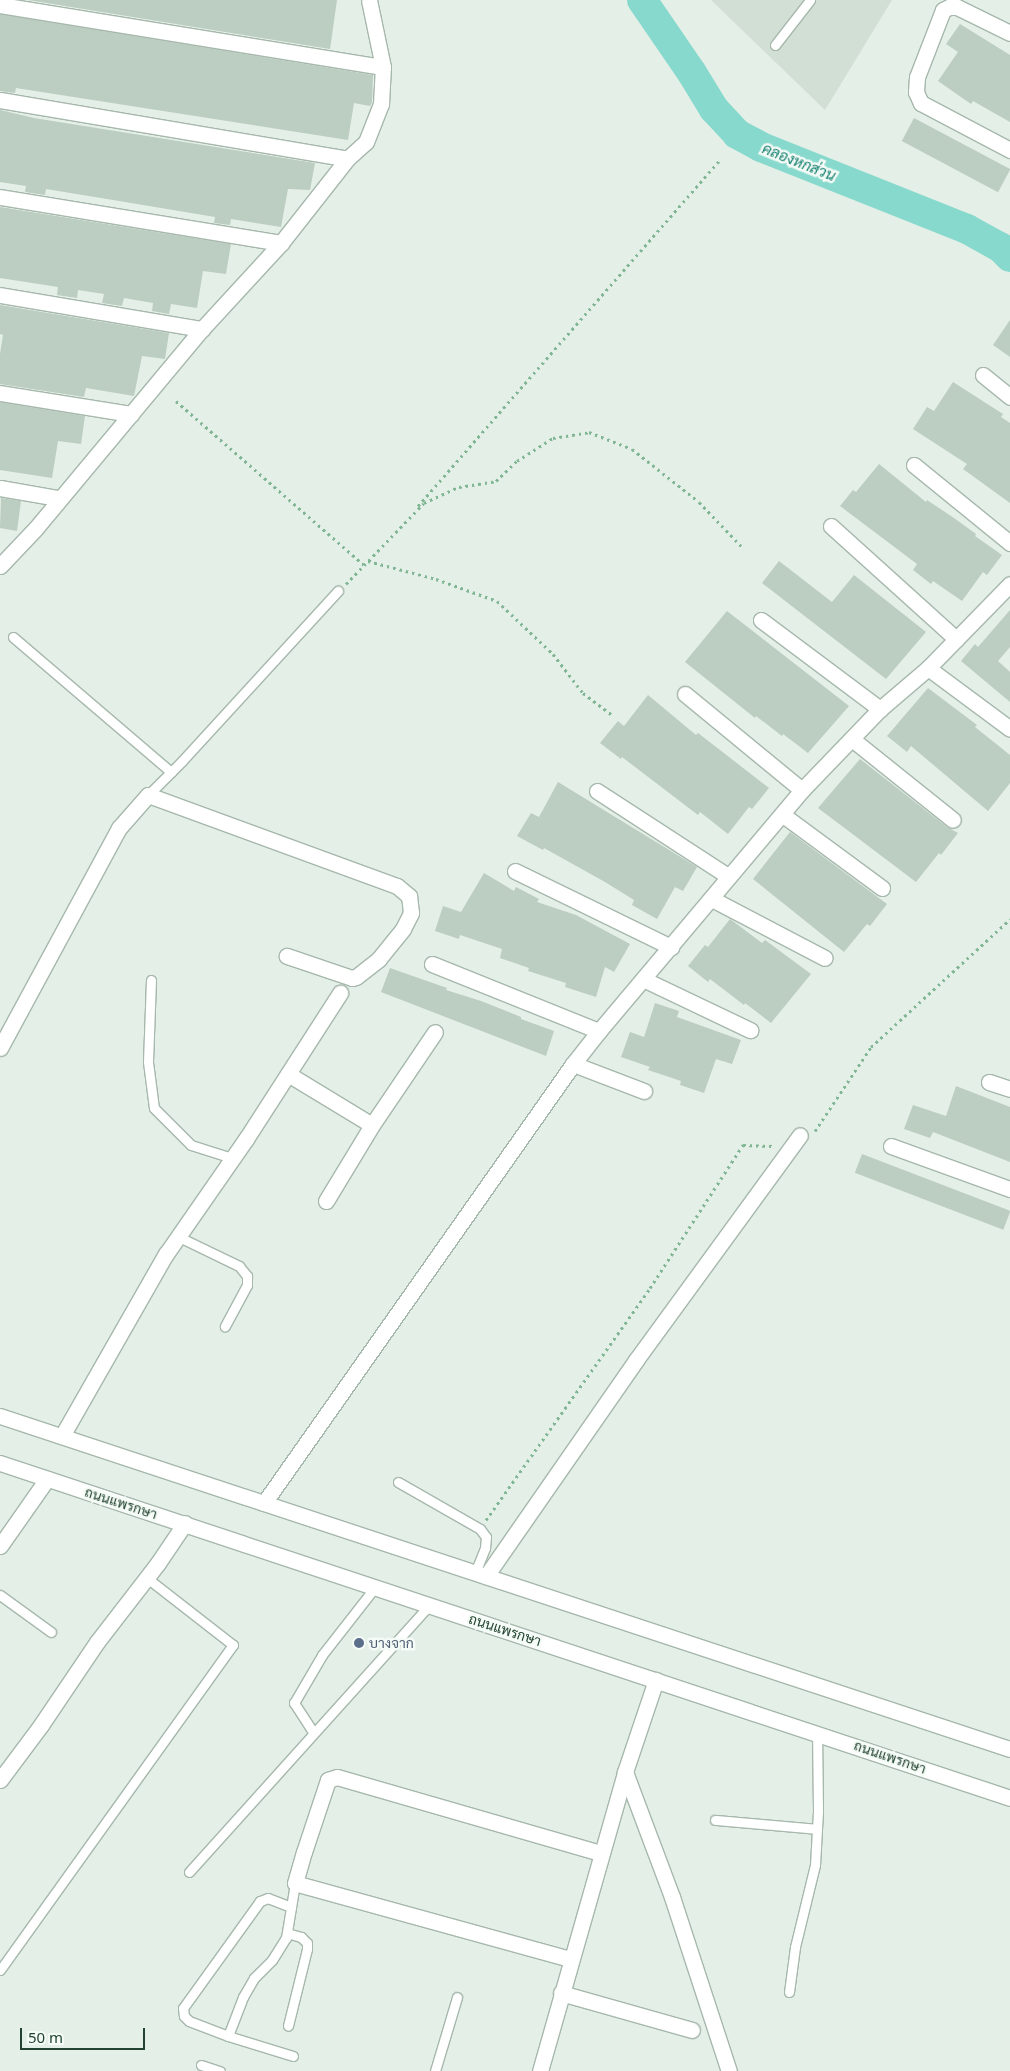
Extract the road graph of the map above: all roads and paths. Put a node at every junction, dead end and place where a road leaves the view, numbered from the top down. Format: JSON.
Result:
{"nodes":[{"id":1,"x":369,"y":0,"type":"edge"},
{"id":2,"x":810,"y":0,"type":"edge"},
{"id":3,"x":0,"y":5,"type":"edge"},
{"id":4,"x":1010,"y":33,"type":"edge"},
{"id":5,"x":775,"y":46,"type":"dead end"},
{"id":6,"x":383,"y":67,"type":"junction"},
{"id":7,"x":0,"y":100,"type":"edge"},
{"id":8,"x":1010,"y":150,"type":"edge"},
{"id":9,"x":347,"y":159,"type":"junction"},
{"id":10,"x":719,"y":161,"type":"dead end"},
{"id":11,"x":0,"y":197,"type":"edge"},
{"id":12,"x":281,"y":244,"type":"junction"},
{"id":13,"x":0,"y":295,"type":"edge"},
{"id":14,"x":202,"y":329,"type":"junction"},
{"id":15,"x":983,"y":375,"type":"dead end"},
{"id":16,"x":0,"y":393,"type":"edge"},
{"id":17,"x":1010,"y":396,"type":"edge"},
{"id":18,"x":176,"y":401,"type":"dead end"},
{"id":19,"x":131,"y":414,"type":"junction"},
{"id":20,"x":914,"y":465,"type":"dead end"},
{"id":21,"x":0,"y":488,"type":"edge"},
{"id":22,"x":58,"y":498,"type":"junction"},
{"id":23,"x":831,"y":526,"type":"dead end"},
{"id":24,"x":393,"y":535,"type":"junction"},
{"id":25,"x":1010,"y":543,"type":"edge"},
{"id":26,"x":744,"y":549,"type":"dead end"},
{"id":27,"x":368,"y":561,"type":"junction"},
{"id":28,"x":364,"y":565,"type":"junction"},
{"id":29,"x":0,"y":566,"type":"edge"},
{"id":30,"x":1010,"y":584,"type":"edge"},
{"id":31,"x":338,"y":591,"type":"joint"},
{"id":32,"x":1004,"y":601,"type":"edge"},
{"id":33,"x":761,"y":620,"type":"dead end"},
{"id":34,"x":13,"y":636,"type":"dead end"},
{"id":35,"x":956,"y":639,"type":"junction"},
{"id":36,"x":928,"y":668,"type":"junction"},
{"id":37,"x":685,"y":694,"type":"dead end"},
{"id":38,"x":880,"y":709,"type":"junction"},
{"id":39,"x":614,"y":716,"type":"dead end"},
{"id":40,"x":1010,"y":729,"type":"edge"},
{"id":41,"x":852,"y":739,"type":"junction"},
{"id":42,"x":171,"y":772,"type":"junction"},
{"id":43,"x":802,"y":790,"type":"junction"},
{"id":44,"x":597,"y":791,"type":"dead end"},
{"id":45,"x":148,"y":795,"type":"junction"},
{"id":46,"x":783,"y":815,"type":"junction"},
{"id":47,"x":953,"y":820,"type":"dead end"},
{"id":48,"x":515,"y":871,"type":"dead end"},
{"id":49,"x":728,"y":876,"type":"junction"},
{"id":50,"x":882,"y":888,"type":"dead end"},
{"id":51,"x":712,"y":899,"type":"junction"},
{"id":52,"x":671,"y":947,"type":"junction"},
{"id":53,"x":287,"y":956,"type":"dead end"},
{"id":54,"x":825,"y":958,"type":"dead end"},
{"id":55,"x":432,"y":964,"type":"dead end"},
{"id":56,"x":643,"y":979,"type":"junction"},
{"id":57,"x":151,"y":980,"type":"dead end"},
{"id":58,"x":340,"y":993,"type":"dead end"},
{"id":59,"x":750,"y":1030,"type":"dead end"},
{"id":60,"x":599,"y":1031,"type":"junction"},
{"id":61,"x":435,"y":1032,"type":"dead end"},
{"id":62,"x":0,"y":1048,"type":"edge"},
{"id":63,"x":573,"y":1064,"type":"junction"},
{"id":64,"x":288,"y":1074,"type":"junction"},
{"id":65,"x":989,"y":1082,"type":"dead end"},
{"id":66,"x":1010,"y":1089,"type":"edge"},
{"id":67,"x":644,"y":1091,"type":"dead end"},
{"id":68,"x":372,"y":1125,"type":"junction"},
{"id":69,"x":800,"y":1135,"type":"dead end"},
{"id":70,"x":891,"y":1146,"type":"dead end"},
{"id":71,"x":232,"y":1158,"type":"junction"},
{"id":72,"x":1010,"y":1189,"type":"edge"},
{"id":73,"x":326,"y":1201,"type":"dead end"},
{"id":74,"x":178,"y":1237,"type":"junction"},
{"id":75,"x":225,"y":1326,"type":"dead end"},
{"id":76,"x":0,"y":1416,"type":"edge"},
{"id":77,"x":62,"y":1436,"type":"junction"},
{"id":78,"x":0,"y":1463,"type":"edge"},
{"id":79,"x":47,"y":1479,"type":"junction"},
{"id":80,"x":398,"y":1482,"type":"dead end"},
{"id":81,"x":264,"y":1503,"type":"junction"},
{"id":82,"x":185,"y":1524,"type":"junction"},
{"id":83,"x":0,"y":1546,"type":"edge"},
{"id":84,"x":481,"y":1575,"type":"junction"},
{"id":85,"x":147,"y":1578,"type":"junction"},
{"id":86,"x":376,"y":1586,"type":"junction"},
{"id":87,"x":0,"y":1594,"type":"edge"},
{"id":88,"x":430,"y":1604,"type":"junction"},
{"id":89,"x":51,"y":1632,"type":"dead end"},
{"id":90,"x":656,"y":1680,"type":"junction"},
{"id":91,"x":313,"y":1732,"type":"junction"},
{"id":92,"x":817,"y":1733,"type":"junction"},
{"id":93,"x":1010,"y":1749,"type":"edge"},
{"id":94,"x":625,"y":1772,"type":"junction"},
{"id":95,"x":0,"y":1780,"type":"edge"},
{"id":96,"x":1010,"y":1798,"type":"edge"},
{"id":97,"x":715,"y":1820,"type":"dead end"},
{"id":98,"x":817,"y":1829,"type":"junction"},
{"id":99,"x":601,"y":1853,"type":"junction"},
{"id":100,"x":190,"y":1872,"type":"dead end"},
{"id":101,"x":295,"y":1883,"type":"junction"},
{"id":102,"x":292,"y":1907,"type":"junction"},
{"id":103,"x":287,"y":1933,"type":"junction"},
{"id":104,"x":570,"y":1959,"type":"junction"},
{"id":105,"x":0,"y":1970,"type":"edge"},
{"id":106,"x":789,"y":1992,"type":"dead end"},
{"id":107,"x":562,"y":1993,"type":"junction"},
{"id":108,"x":457,"y":1997,"type":"dead end"},
{"id":109,"x":288,"y":2026,"type":"dead end"},
{"id":110,"x":692,"y":2030,"type":"dead end"},
{"id":111,"x":228,"y":2036,"type":"junction"},
{"id":112,"x":293,"y":2056,"type":"dead end"},
{"id":113,"x":201,"y":2066,"type":"dead end"},
{"id":114,"x":217,"y":2071,"type":"edge"},
{"id":115,"x":435,"y":2071,"type":"edge"},
{"id":116,"x":540,"y":2071,"type":"edge"},
{"id":117,"x":729,"y":2071,"type":"edge"}],
"edges":[{"from":1,"to":6,"type":"street"},
{"from":2,"to":5,"type":"lane"},
{"from":3,"to":6,"type":"street"},
{"from":4,"to":8,"type":"street"},
{"from":6,"to":9,"type":"street"},
{"from":7,"to":9,"type":"street"},
{"from":9,"to":12,"type":"street"},
{"from":10,"to":24,"type":"path"},
{"from":11,"to":12,"type":"street"},
{"from":12,"to":14,"type":"street"},
{"from":13,"to":14,"type":"street"},
{"from":14,"to":19,"type":"street"},
{"from":15,"to":17,"type":"street"},
{"from":16,"to":19,"type":"street"},
{"from":18,"to":28,"type":"path"},
{"from":19,"to":22,"type":"street"},
{"from":20,"to":25,"type":"street"},
{"from":21,"to":22,"type":"street"},
{"from":22,"to":29,"type":"street"},
{"from":23,"to":35,"type":"street"},
{"from":24,"to":26,"type":"path"},
{"from":24,"to":27,"type":"path"},
{"from":27,"to":28,"type":"path"},
{"from":27,"to":39,"type":"path"},
{"from":28,"to":31,"type":"path"},
{"from":30,"to":32,"type":"street"},
{"from":31,"to":42,"type":"lane"},
{"from":32,"to":35,"type":"street"},
{"from":33,"to":38,"type":"street"},
{"from":34,"to":42,"type":"lane"},
{"from":35,"to":36,"type":"street"},
{"from":36,"to":38,"type":"street"},
{"from":36,"to":40,"type":"street"},
{"from":37,"to":43,"type":"street"},
{"from":38,"to":41,"type":"street"},
{"from":41,"to":43,"type":"street"},
{"from":41,"to":47,"type":"street"},
{"from":42,"to":45,"type":"lane"},
{"from":43,"to":46,"type":"street"},
{"from":44,"to":49,"type":"street"},
{"from":45,"to":53,"type":"street"},
{"from":45,"to":62,"type":"street"},
{"from":46,"to":49,"type":"street"},
{"from":46,"to":50,"type":"street"},
{"from":48,"to":52,"type":"street"},
{"from":49,"to":51,"type":"street"},
{"from":51,"to":52,"type":"street"},
{"from":51,"to":54,"type":"street"},
{"from":52,"to":56,"type":"street"},
{"from":55,"to":60,"type":"street"},
{"from":56,"to":59,"type":"street"},
{"from":56,"to":60,"type":"street"},
{"from":57,"to":71,"type":"lane"},
{"from":58,"to":64,"type":"street"},
{"from":60,"to":63,"type":"street"},
{"from":61,"to":68,"type":"street"},
{"from":63,"to":67,"type":"street"},
{"from":63,"to":81,"type":"street"},
{"from":64,"to":68,"type":"street"},
{"from":64,"to":71,"type":"street"},
{"from":65,"to":66,"type":"street"},
{"from":68,"to":73,"type":"street"},
{"from":69,"to":84,"type":"street"},
{"from":70,"to":72,"type":"street"},
{"from":71,"to":74,"type":"street"},
{"from":74,"to":75,"type":"lane"},
{"from":74,"to":77,"type":"street"},
{"from":76,"to":77,"type":"street"},
{"from":77,"to":81,"type":"street"},
{"from":78,"to":79,"type":"street","name":"ถนนแพรกษา"},
{"from":79,"to":82,"type":"street","name":"ถนนแพรกษา"},
{"from":79,"to":83,"type":"street"},
{"from":80,"to":84,"type":"lane"},
{"from":81,"to":84,"type":"street"},
{"from":82,"to":85,"type":"street"},
{"from":82,"to":86,"type":"street","name":"ถนนแพรกษา"},
{"from":84,"to":93,"type":"street"},
{"from":85,"to":95,"type":"street"},
{"from":85,"to":105,"type":"lane"},
{"from":86,"to":88,"type":"street","name":"ถนนแพรกษา"},
{"from":86,"to":91,"type":"lane"},
{"from":87,"to":89,"type":"lane"},
{"from":88,"to":90,"type":"street","name":"ถนนแพรกษา"},
{"from":88,"to":91,"type":"lane"},
{"from":90,"to":92,"type":"street","name":"ถนนแพรกษา"},
{"from":90,"to":94,"type":"street"},
{"from":91,"to":100,"type":"lane"},
{"from":92,"to":96,"type":"street","name":"ถนนแพรกษา"},
{"from":92,"to":98,"type":"lane"},
{"from":94,"to":99,"type":"street"},
{"from":94,"to":117,"type":"street"},
{"from":97,"to":98,"type":"lane"},
{"from":98,"to":106,"type":"lane"},
{"from":99,"to":101,"type":"street"},
{"from":99,"to":104,"type":"street"},
{"from":101,"to":102,"type":"lane"},
{"from":101,"to":104,"type":"street"},
{"from":102,"to":103,"type":"lane"},
{"from":102,"to":111,"type":"lane"},
{"from":103,"to":109,"type":"lane"},
{"from":103,"to":111,"type":"lane"},
{"from":104,"to":107,"type":"street"},
{"from":107,"to":110,"type":"street"},
{"from":107,"to":116,"type":"street"},
{"from":108,"to":115,"type":"lane"},
{"from":111,"to":112,"type":"lane"},
{"from":113,"to":114,"type":"lane"}]}
